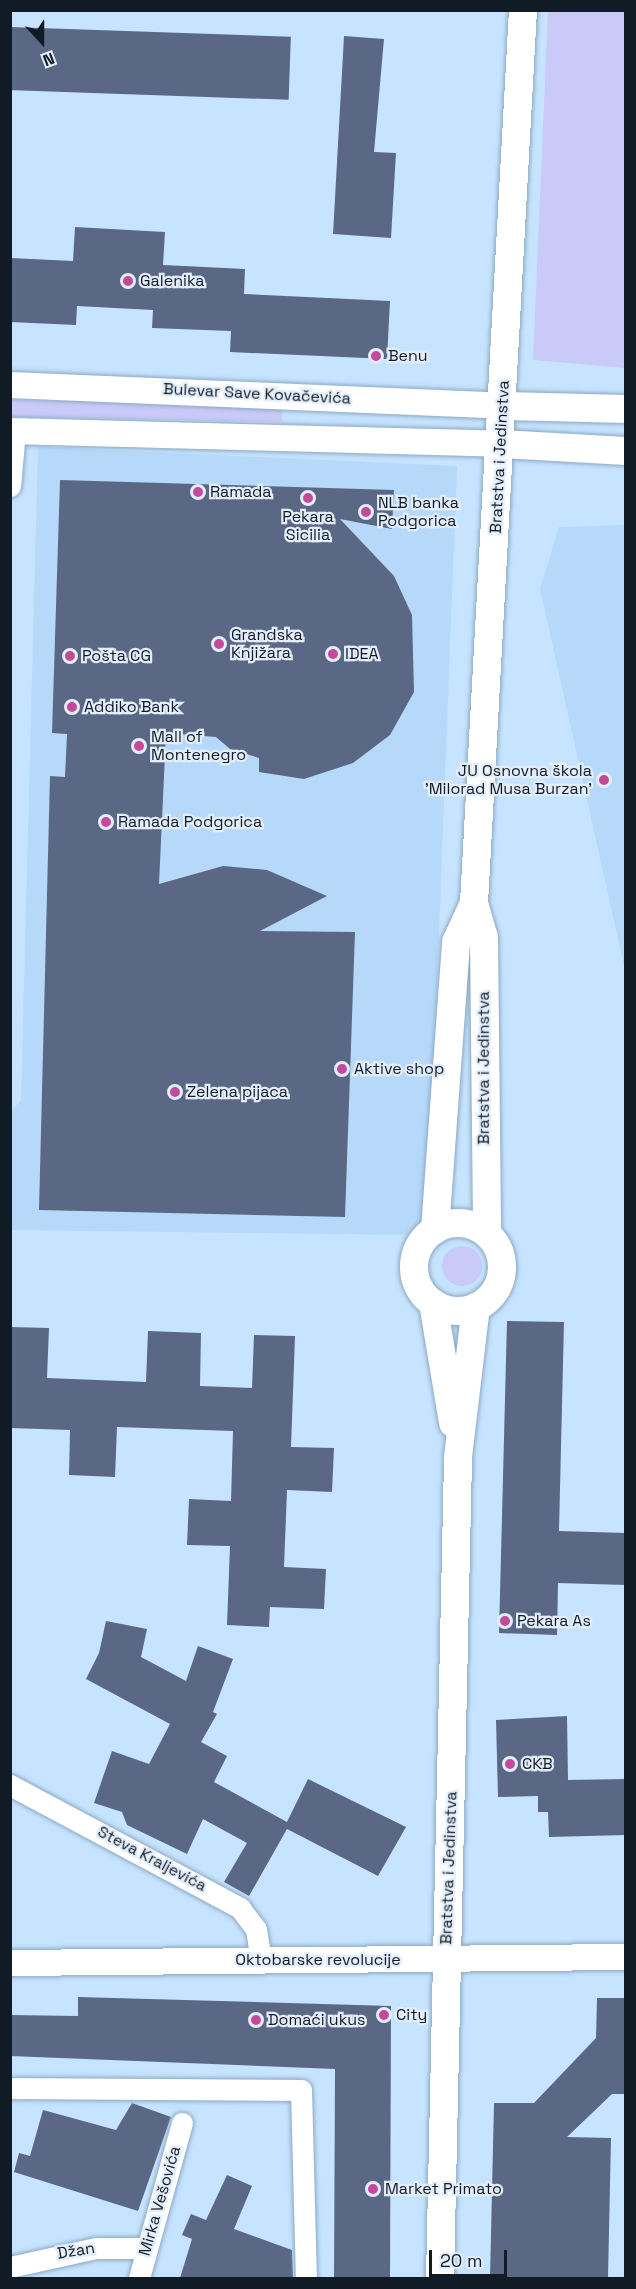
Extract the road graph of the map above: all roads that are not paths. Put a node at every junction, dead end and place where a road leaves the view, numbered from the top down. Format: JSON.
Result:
{"nodes":[{"id":1,"x":524,"y":10,"type":"edge"},
{"id":2,"x":10,"y":385,"type":"edge"},
{"id":3,"x":504,"y":406,"type":"junction"},
{"id":4,"x":626,"y":409,"type":"edge"},
{"id":5,"x":13,"y":431,"type":"edge"},
{"id":6,"x":501,"y":444,"type":"junction"},
{"id":7,"x":626,"y":451,"type":"edge"},
{"id":8,"x":10,"y":486,"type":"edge"},
{"id":9,"x":474,"y":895,"type":"junction"},
{"id":10,"x":435,"y":1230,"type":"junction"},
{"id":11,"x":487,"y":1233,"type":"junction"},
{"id":12,"x":433,"y":1303,"type":"junction"},
{"id":13,"x":476,"y":1307,"type":"junction"},
{"id":14,"x":458,"y":1457,"type":"junction"},
{"id":15,"x":10,"y":1785,"type":"edge"},
{"id":16,"x":626,"y":1957,"type":"edge"},
{"id":17,"x":445,"y":1959,"type":"junction"},
{"id":18,"x":261,"y":1961,"type":"junction"},
{"id":19,"x":10,"y":1963,"type":"edge"},
{"id":20,"x":10,"y":2088,"type":"edge"},
{"id":21,"x":182,"y":2123,"type":"dead end"},
{"id":22,"x":144,"y":2248,"type":"junction"},
{"id":23,"x":10,"y":2267,"type":"edge"},
{"id":24,"x":139,"y":2278,"type":"edge"},
{"id":25,"x":306,"y":2278,"type":"edge"},
{"id":26,"x":440,"y":2278,"type":"edge"}],
"edges":[{"from":1,"to":3,"type":"main road","name":"Bratstva i Jedinstva"},
{"from":2,"to":3,"type":"street","name":"Bulevar Save Kovačevića"},
{"from":3,"to":4,"type":"main road"},
{"from":3,"to":6,"type":"main road","name":"Bratstva i Jedinstva"},
{"from":5,"to":6,"type":"street"},
{"from":5,"to":8,"type":"street"},
{"from":6,"to":7,"type":"main road"},
{"from":6,"to":9,"type":"main road","name":"Bratstva i Jedinstva"},
{"from":9,"to":10,"type":"main road","name":"Bratstva i Jedinstva"},
{"from":9,"to":11,"type":"main road","name":"Bratstva i Jedinstva"},
{"from":10,"to":11,"type":"main road"},
{"from":10,"to":12,"type":"main road"},
{"from":11,"to":13,"type":"main road"},
{"from":12,"to":13,"type":"main road"},
{"from":12,"to":14,"type":"main road","name":"Bratstva i Jedinstva"},
{"from":13,"to":14,"type":"main road","name":"Bratstva i Jedinstva"},
{"from":14,"to":17,"type":"main road","name":"Bratstva i Jedinstva"},
{"from":15,"to":18,"type":"street","name":"Steva Kraljevića"},
{"from":16,"to":17,"type":"street","name":"Oktobarske revolucije"},
{"from":17,"to":18,"type":"street","name":"Oktobarske revolucije"},
{"from":17,"to":26,"type":"main road","name":"Bratstva i Jedinstva"},
{"from":18,"to":19,"type":"street","name":"Oktobarske revolucije"},
{"from":20,"to":25,"type":"street"},
{"from":21,"to":22,"type":"street","name":"Mirka Vešovića"},
{"from":22,"to":23,"type":"street","name":"Džan"},
{"from":22,"to":24,"type":"street","name":"Mirka Vešovića"}]}
